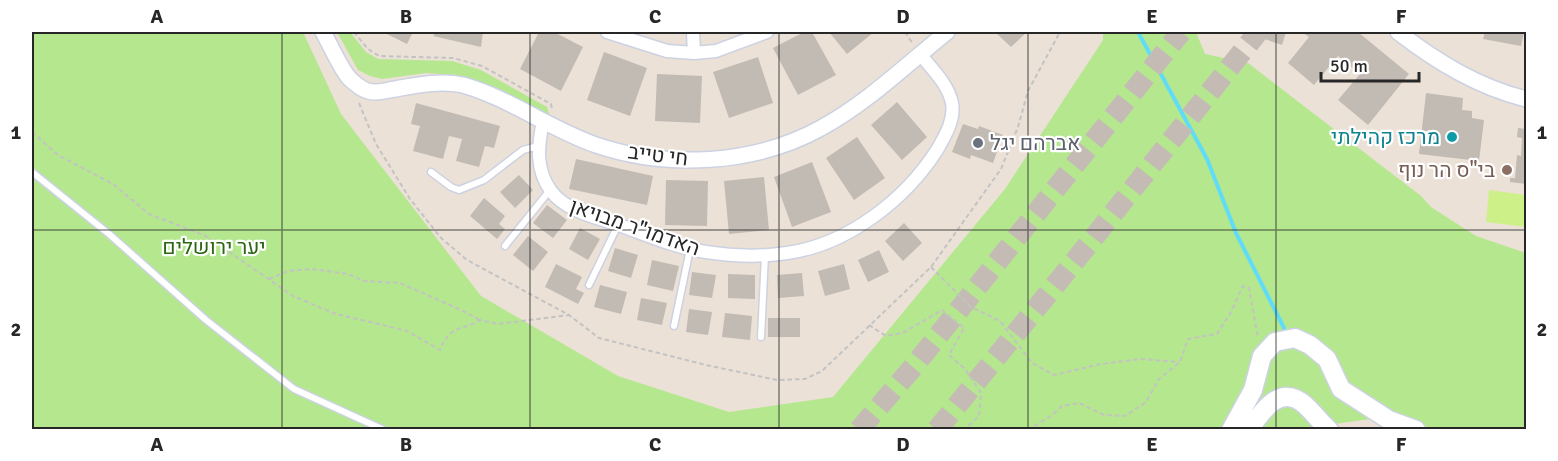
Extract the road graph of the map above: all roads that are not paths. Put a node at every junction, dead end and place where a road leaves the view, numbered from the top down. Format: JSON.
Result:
{"nodes":[{"id":1,"x":323,"y":32,"type":"edge"},
{"id":2,"x":608,"y":32,"type":"edge"},
{"id":3,"x":693,"y":32,"type":"edge"},
{"id":4,"x":766,"y":32,"type":"edge"},
{"id":5,"x":946,"y":32,"type":"edge"},
{"id":6,"x":1398,"y":32,"type":"edge"},
{"id":7,"x":694,"y":53,"type":"junction"},
{"id":8,"x":920,"y":54,"type":"junction"},
{"id":9,"x":1527,"y":99,"type":"edge"},
{"id":10,"x":543,"y":121,"type":"junction"},
{"id":11,"x":538,"y":146,"type":"junction"},
{"id":12,"x":32,"y":172,"type":"edge"},
{"id":13,"x":431,"y":172,"type":"dead end"},
{"id":14,"x":550,"y":190,"type":"junction"},
{"id":15,"x":618,"y":225,"type":"junction"},
{"id":16,"x":505,"y":246,"type":"dead end"},
{"id":17,"x":691,"y":249,"type":"junction"},
{"id":18,"x":765,"y":255,"type":"junction"},
{"id":19,"x":589,"y":285,"type":"dead end"},
{"id":20,"x":674,"y":326,"type":"dead end"},
{"id":21,"x":761,"y":337,"type":"dead end"},
{"id":22,"x":384,"y":429,"type":"edge"},
{"id":23,"x":1231,"y":429,"type":"edge"},
{"id":24,"x":1248,"y":429,"type":"edge"},
{"id":25,"x":1329,"y":429,"type":"edge"},
{"id":26,"x":1416,"y":429,"type":"edge"}],
"edges":[{"from":1,"to":10,"type":"street","name":"חי טייב"},
{"from":2,"to":7,"type":"street"},
{"from":3,"to":7,"type":"street"},
{"from":4,"to":7,"type":"street"},
{"from":5,"to":8,"type":"street","name":"חי טייב"},
{"from":6,"to":9,"type":"street"},
{"from":8,"to":10,"type":"street","name":"חי טייב"},
{"from":8,"to":18,"type":"street","name":"האדמו\"ר מבויאן"},
{"from":10,"to":11,"type":"street","name":"האדמו\"ר מבויאן"},
{"from":11,"to":13,"type":"lane"},
{"from":11,"to":14,"type":"street","name":"האדמו\"ר מבויאן"},
{"from":12,"to":22,"type":"lane"},
{"from":14,"to":15,"type":"street","name":"האדמו\"ר מבויאן"},
{"from":14,"to":16,"type":"lane"},
{"from":15,"to":17,"type":"street","name":"האדמו\"ר מבויאן"},
{"from":15,"to":19,"type":"lane"},
{"from":17,"to":18,"type":"street","name":"האדמו\"ר מבויאן"},
{"from":17,"to":20,"type":"lane"},
{"from":18,"to":21,"type":"lane"},
{"from":23,"to":26,"type":"main road"},
{"from":24,"to":25,"type":"main road"}]}
